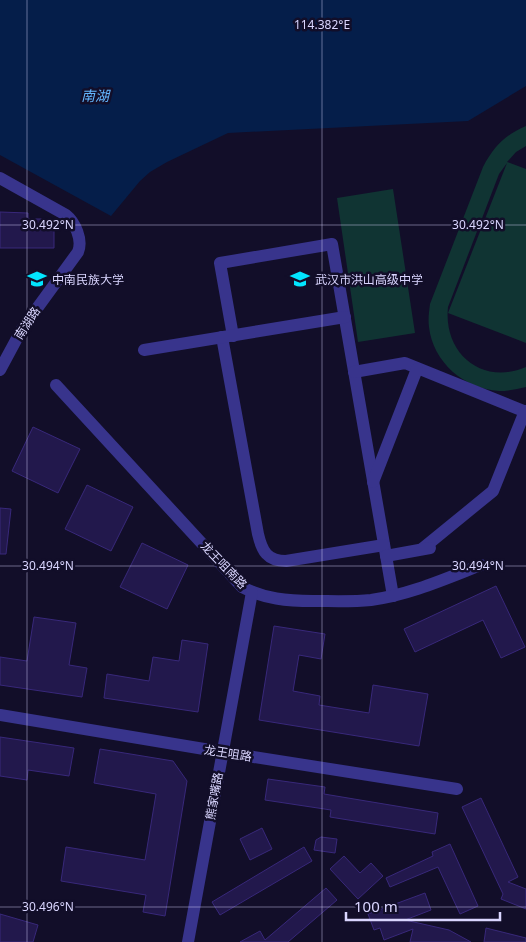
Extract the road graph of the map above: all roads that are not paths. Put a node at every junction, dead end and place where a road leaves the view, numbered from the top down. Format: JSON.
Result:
{"nodes":[{"id":1,"x":0,"y":178,"type":"edge"},
{"id":2,"x":345,"y":317,"type":"junction"},
{"id":3,"x":228,"y":336,"type":"junction"},
{"id":4,"x":144,"y":350,"type":"dead end"},
{"id":5,"x":417,"y":369,"type":"junction"},
{"id":6,"x":0,"y":370,"type":"edge"},
{"id":7,"x":354,"y":372,"type":"junction"},
{"id":8,"x":56,"y":385,"type":"dead end"},
{"id":9,"x":526,"y":412,"type":"edge"},
{"id":10,"x":373,"y":482,"type":"junction"},
{"id":11,"x":440,"y":546,"type":"dead end"},
{"id":12,"x":422,"y":549,"type":"junction"},
{"id":13,"x":385,"y":550,"type":"junction"},
{"id":14,"x":481,"y":564,"type":"dead end"},
{"id":15,"x":252,"y":592,"type":"junction"},
{"id":16,"x":393,"y":596,"type":"junction"},
{"id":17,"x":0,"y":715,"type":"edge"},
{"id":18,"x":222,"y":752,"type":"junction"},
{"id":19,"x":457,"y":789,"type":"dead end"},
{"id":20,"x":188,"y":942,"type":"edge"}],
"edges":[{"from":1,"to":6,"type":"street","name":"南湖路"},
{"from":2,"to":3,"type":"street"},
{"from":2,"to":3,"type":"street"},
{"from":2,"to":7,"type":"street"},
{"from":3,"to":4,"type":"street"},
{"from":3,"to":13,"type":"street"},
{"from":5,"to":7,"type":"street"},
{"from":5,"to":9,"type":"street"},
{"from":5,"to":10,"type":"street"},
{"from":7,"to":10,"type":"street"},
{"from":8,"to":15,"type":"street","name":"龙王咀南路"},
{"from":9,"to":12,"type":"street"},
{"from":10,"to":13,"type":"street"},
{"from":11,"to":12,"type":"street"},
{"from":12,"to":13,"type":"street"},
{"from":13,"to":16,"type":"street"},
{"from":14,"to":16,"type":"street","name":"龙王咀南路"},
{"from":15,"to":16,"type":"street","name":"龙王咀南路"},
{"from":15,"to":18,"type":"street","name":"熊家嘴路"},
{"from":17,"to":18,"type":"street","name":"龙王咀路"},
{"from":18,"to":19,"type":"street","name":"龙王咀路"},
{"from":18,"to":20,"type":"street","name":"熊家嘴路"}]}
